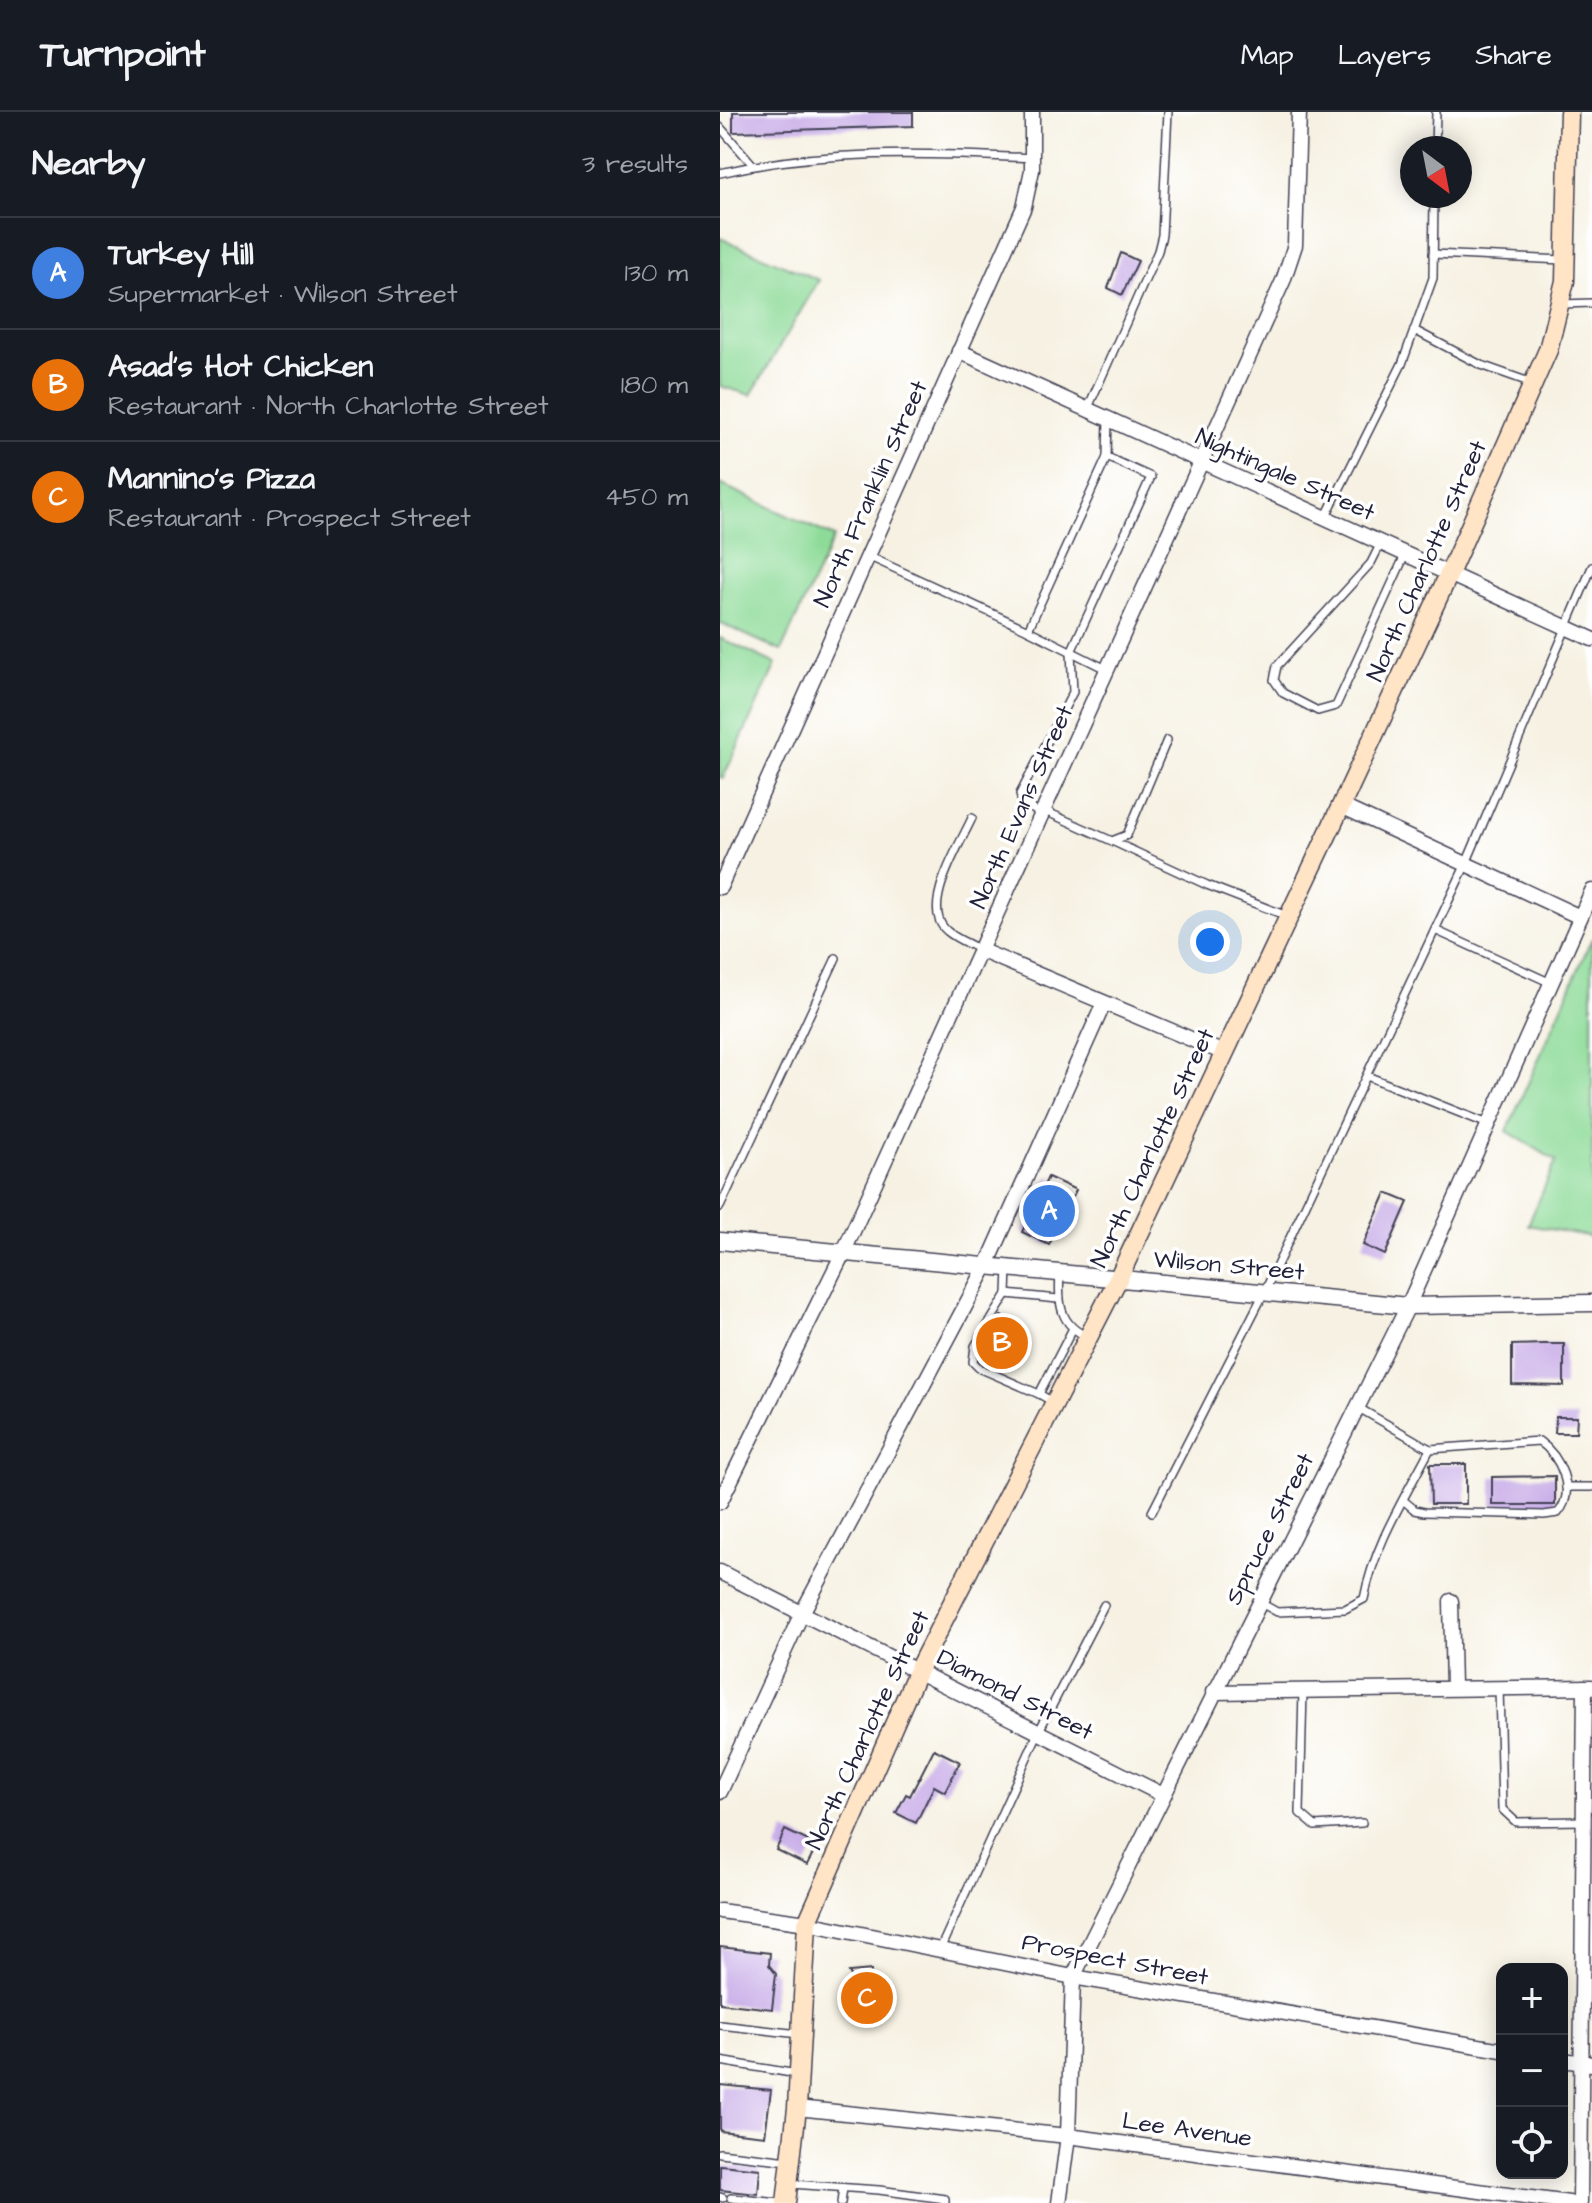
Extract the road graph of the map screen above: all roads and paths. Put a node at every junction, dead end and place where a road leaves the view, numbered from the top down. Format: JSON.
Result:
{"nodes":[{"id":1,"x":1032,"y":112,"type":"edge"},
{"id":2,"x":1168,"y":112,"type":"edge"},
{"id":3,"x":1299,"y":112,"type":"edge"},
{"id":4,"x":1436,"y":112,"type":"edge"},
{"id":5,"x":1569,"y":112,"type":"edge"},
{"id":6,"x":720,"y":127,"type":"edge"},
{"id":7,"x":1435,"y":136,"type":"edge"},
{"id":8,"x":1032,"y":158,"type":"junction"},
{"id":9,"x":753,"y":165,"type":"junction"},
{"id":10,"x":720,"y":173,"type":"edge"},
{"id":11,"x":1434,"y":208,"type":"edge"},
{"id":12,"x":1433,"y":254,"type":"junction"},
{"id":13,"x":1565,"y":260,"type":"junction"},
{"id":14,"x":1592,"y":303,"type":"edge"},
{"id":15,"x":1559,"y":304,"type":"junction"},
{"id":16,"x":1414,"y":330,"type":"junction"},
{"id":17,"x":959,"y":351,"type":"junction"},
{"id":18,"x":1533,"y":383,"type":"junction"},
{"id":19,"x":1087,"y":410,"type":"junction"},
{"id":20,"x":1108,"y":419,"type":"junction"},
{"id":21,"x":1107,"y":457,"type":"junction"},
{"id":22,"x":1202,"y":462,"type":"junction"},
{"id":23,"x":1325,"y":518,"type":"junction"},
{"id":24,"x":1381,"y":543,"type":"junction"},
{"id":25,"x":1405,"y":554,"type":"junction"},
{"id":26,"x":868,"y":556,"type":"junction"},
{"id":27,"x":1592,"y":567,"type":"edge"},
{"id":28,"x":1449,"y":574,"type":"junction"},
{"id":29,"x":1566,"y":627,"type":"junction"},
{"id":30,"x":1028,"y":630,"type":"junction"},
{"id":31,"x":1592,"y":639,"type":"edge"},
{"id":32,"x":1071,"y":652,"type":"junction"},
{"id":33,"x":1108,"y":670,"type":"junction"},
{"id":34,"x":1167,"y":740,"type":"dead end"},
{"id":35,"x":1341,"y":806,"type":"junction"},
{"id":36,"x":1044,"y":813,"type":"junction"},
{"id":37,"x":972,"y":818,"type":"dead end"},
{"id":38,"x":1112,"y":841,"type":"junction"},
{"id":39,"x":1465,"y":866,"type":"junction"},
{"id":40,"x":720,"y":887,"type":"edge"},
{"id":41,"x":1592,"y":891,"type":"edge"},
{"id":42,"x":1289,"y":917,"type":"junction"},
{"id":43,"x":1580,"y":917,"type":"junction"},
{"id":44,"x":1435,"y":930,"type":"junction"},
{"id":45,"x":982,"y":951,"type":"junction"},
{"id":46,"x":836,"y":958,"type":"dead end"},
{"id":47,"x":1551,"y":983,"type":"junction"},
{"id":48,"x":1104,"y":1003,"type":"junction"},
{"id":49,"x":1224,"y":1053,"type":"junction"},
{"id":50,"x":1367,"y":1076,"type":"junction"},
{"id":51,"x":1488,"y":1124,"type":"junction"},
{"id":52,"x":720,"y":1207,"type":"edge"},
{"id":53,"x":720,"y":1241,"type":"edge"},
{"id":54,"x":844,"y":1251,"type":"junction"},
{"id":55,"x":987,"y":1265,"type":"junction"},
{"id":56,"x":1008,"y":1267,"type":"junction"},
{"id":57,"x":1060,"y":1273,"type":"junction"},
{"id":58,"x":1117,"y":1281,"type":"junction"},
{"id":59,"x":1264,"y":1293,"type":"junction"},
{"id":60,"x":1007,"y":1294,"type":"junction"},
{"id":61,"x":1058,"y":1299,"type":"junction"},
{"id":62,"x":1592,"y":1303,"type":"edge"},
{"id":63,"x":1408,"y":1306,"type":"junction"},
{"id":64,"x":1080,"y":1333,"type":"junction"},
{"id":65,"x":1047,"y":1398,"type":"junction"},
{"id":66,"x":1357,"y":1407,"type":"junction"},
{"id":67,"x":1430,"y":1449,"type":"junction"},
{"id":68,"x":1566,"y":1487,"type":"junction"},
{"id":69,"x":1592,"y":1487,"type":"edge"},
{"id":70,"x":1403,"y":1500,"type":"junction"},
{"id":71,"x":720,"y":1502,"type":"edge"},
{"id":72,"x":1152,"y":1512,"type":"dead end"},
{"id":73,"x":720,"y":1572,"type":"edge"},
{"id":74,"x":1451,"y":1601,"type":"dead end"},
{"id":75,"x":1259,"y":1602,"type":"junction"},
{"id":76,"x":1104,"y":1605,"type":"dead end"},
{"id":77,"x":801,"y":1615,"type":"junction"},
{"id":78,"x":918,"y":1670,"type":"junction"},
{"id":79,"x":1453,"y":1687,"type":"junction"},
{"id":80,"x":1499,"y":1687,"type":"junction"},
{"id":81,"x":1589,"y":1687,"type":"edge"},
{"id":82,"x":1303,"y":1690,"type":"junction"},
{"id":83,"x":1213,"y":1692,"type":"junction"},
{"id":84,"x":1039,"y":1731,"type":"junction"},
{"id":85,"x":720,"y":1792,"type":"edge"},
{"id":86,"x":1161,"y":1794,"type":"junction"},
{"id":87,"x":1584,"y":1821,"type":"junction"},
{"id":88,"x":1362,"y":1823,"type":"dead end"},
{"id":89,"x":720,"y":1911,"type":"edge"},
{"id":90,"x":807,"y":1923,"type":"junction"},
{"id":91,"x":941,"y":1947,"type":"junction"},
{"id":92,"x":1073,"y":1977,"type":"junction"},
{"id":93,"x":720,"y":2025,"type":"edge"},
{"id":94,"x":801,"y":2034,"type":"junction"},
{"id":95,"x":1496,"y":2049,"type":"edge"},
{"id":96,"x":720,"y":2061,"type":"edge"},
{"id":97,"x":1587,"y":2064,"type":"edge"},
{"id":98,"x":799,"y":2074,"type":"junction"},
{"id":99,"x":797,"y":2108,"type":"junction"},
{"id":100,"x":1068,"y":2136,"type":"junction"},
{"id":101,"x":720,"y":2153,"type":"edge"},
{"id":102,"x":791,"y":2161,"type":"junction"},
{"id":103,"x":789,"y":2184,"type":"junction"},
{"id":104,"x":843,"y":2188,"type":"junction"},
{"id":105,"x":725,"y":2198,"type":"edge"},
{"id":106,"x":780,"y":2203,"type":"edge"},
{"id":107,"x":786,"y":2203,"type":"edge"},
{"id":108,"x":841,"y":2203,"type":"edge"},
{"id":109,"x":945,"y":2203,"type":"edge"},
{"id":110,"x":1059,"y":2203,"type":"edge"},
{"id":111,"x":1569,"y":2203,"type":"edge"},
{"id":112,"x":1580,"y":2203,"type":"edge"}],
"edges":[{"from":1,"to":8,"type":"street","name":"North Franklin Street"},
{"from":2,"to":19,"type":"lane"},
{"from":3,"to":22,"type":"street","name":"North Evans Street"},
{"from":4,"to":7,"type":"lane"},
{"from":5,"to":13,"type":"main road","name":"North Charlotte Street"},
{"from":6,"to":9,"type":"lane"},
{"from":8,"to":9,"type":"lane"},
{"from":8,"to":17,"type":"street","name":"North Franklin Street"},
{"from":9,"to":10,"type":"lane"},
{"from":11,"to":12,"type":"lane"},
{"from":12,"to":13,"type":"lane"},
{"from":12,"to":16,"type":"lane"},
{"from":13,"to":15,"type":"main road","name":"North Charlotte Street"},
{"from":14,"to":15,"type":"lane"},
{"from":15,"to":18,"type":"main road","name":"North Charlotte Street"},
{"from":16,"to":18,"type":"lane"},
{"from":16,"to":23,"type":"lane"},
{"from":17,"to":19,"type":"street","name":"Nightingale Street"},
{"from":17,"to":26,"type":"street","name":"North Franklin Street"},
{"from":18,"to":28,"type":"main road","name":"North Charlotte Street"},
{"from":19,"to":20,"type":"street","name":"Nightingale Street"},
{"from":20,"to":21,"type":"lane"},
{"from":20,"to":22,"type":"street","name":"Nightingale Street"},
{"from":21,"to":30,"type":"lane"},
{"from":21,"to":32,"type":"lane"},
{"from":22,"to":23,"type":"street","name":"Nightingale Street"},
{"from":22,"to":33,"type":"street","name":"North Evans Street"},
{"from":23,"to":24,"type":"street","name":"Nightingale Street"},
{"from":24,"to":25,"type":"street","name":"Nightingale Street"},
{"from":24,"to":25,"type":"lane"},
{"from":25,"to":28,"type":"street","name":"Nightingale Street"},
{"from":26,"to":30,"type":"lane"},
{"from":26,"to":40,"type":"street","name":"North Franklin Street"},
{"from":27,"to":29,"type":"lane"},
{"from":28,"to":29,"type":"street","name":"Nightingale Street"},
{"from":28,"to":35,"type":"main road","name":"North Charlotte Street"},
{"from":29,"to":31,"type":"street","name":"Nightingale Street"},
{"from":29,"to":39,"type":"lane"},
{"from":30,"to":32,"type":"lane"},
{"from":32,"to":33,"type":"lane"},
{"from":32,"to":36,"type":"lane"},
{"from":33,"to":36,"type":"street","name":"North Evans Street"},
{"from":34,"to":38,"type":"lane"},
{"from":35,"to":39,"type":"street"},
{"from":35,"to":42,"type":"main road","name":"North Charlotte Street"},
{"from":36,"to":38,"type":"lane"},
{"from":36,"to":45,"type":"street","name":"North Evans Street"},
{"from":37,"to":45,"type":"lane"},
{"from":38,"to":42,"type":"lane"},
{"from":39,"to":43,"type":"street"},
{"from":39,"to":44,"type":"lane"},
{"from":41,"to":43,"type":"street","name":"Spruce Street"},
{"from":42,"to":49,"type":"main road","name":"North Charlotte Street"},
{"from":43,"to":47,"type":"street","name":"Spruce Street"},
{"from":44,"to":47,"type":"lane"},
{"from":44,"to":50,"type":"lane"},
{"from":45,"to":48,"type":"street"},
{"from":45,"to":54,"type":"street","name":"North Evans Street"},
{"from":46,"to":52,"type":"lane"},
{"from":47,"to":51,"type":"street","name":"Spruce Street"},
{"from":48,"to":49,"type":"street"},
{"from":48,"to":55,"type":"street"},
{"from":49,"to":58,"type":"main road","name":"North Charlotte Street"},
{"from":50,"to":51,"type":"lane"},
{"from":50,"to":59,"type":"lane"},
{"from":51,"to":63,"type":"street","name":"Spruce Street"},
{"from":53,"to":54,"type":"street","name":"Wilson Street"},
{"from":54,"to":55,"type":"street","name":"Wilson Street"},
{"from":54,"to":71,"type":"street","name":"North Evans Street"},
{"from":55,"to":56,"type":"street","name":"Wilson Street"},
{"from":55,"to":77,"type":"street"},
{"from":56,"to":57,"type":"street","name":"Wilson Street"},
{"from":56,"to":60,"type":"lane"},
{"from":57,"to":58,"type":"street","name":"Wilson Street"},
{"from":57,"to":61,"type":"lane"},
{"from":58,"to":59,"type":"street","name":"Wilson Street"},
{"from":58,"to":64,"type":"main road","name":"North Charlotte Street"},
{"from":59,"to":63,"type":"street","name":"Wilson Street"},
{"from":59,"to":72,"type":"lane"},
{"from":60,"to":61,"type":"lane"},
{"from":60,"to":65,"type":"lane"},
{"from":61,"to":64,"type":"lane"},
{"from":62,"to":63,"type":"street","name":"Wilson Street"},
{"from":63,"to":66,"type":"street","name":"Spruce Street"},
{"from":64,"to":65,"type":"main road","name":"North Charlotte Street"},
{"from":65,"to":78,"type":"main road","name":"North Charlotte Street"},
{"from":66,"to":67,"type":"lane"},
{"from":66,"to":75,"type":"street","name":"Spruce Street"},
{"from":67,"to":68,"type":"lane"},
{"from":67,"to":70,"type":"lane"},
{"from":68,"to":69,"type":"lane"},
{"from":68,"to":70,"type":"lane"},
{"from":70,"to":75,"type":"lane"},
{"from":73,"to":77,"type":"street","name":"Diamond Street"},
{"from":74,"to":79,"type":"street"},
{"from":75,"to":83,"type":"street","name":"Spruce Street"},
{"from":76,"to":84,"type":"lane"},
{"from":77,"to":78,"type":"street","name":"Diamond Street"},
{"from":77,"to":85,"type":"street"},
{"from":78,"to":84,"type":"street","name":"Diamond Street"},
{"from":78,"to":90,"type":"main road","name":"North Charlotte Street"},
{"from":79,"to":80,"type":"street"},
{"from":79,"to":82,"type":"street"},
{"from":80,"to":81,"type":"street"},
{"from":80,"to":87,"type":"lane"},
{"from":81,"to":87,"type":"street"},
{"from":82,"to":83,"type":"street"},
{"from":82,"to":88,"type":"lane"},
{"from":83,"to":86,"type":"street","name":"Spruce Street"},
{"from":84,"to":86,"type":"street","name":"Diamond Street"},
{"from":84,"to":91,"type":"lane"},
{"from":86,"to":92,"type":"street","name":"Spruce Street"},
{"from":87,"to":97,"type":"street"},
{"from":89,"to":90,"type":"street","name":"Prospect Street"},
{"from":90,"to":91,"type":"street","name":"Prospect Street"},
{"from":90,"to":94,"type":"main road","name":"North Charlotte Street"},
{"from":91,"to":92,"type":"street","name":"Prospect Street"},
{"from":92,"to":95,"type":"street","name":"Prospect Street"},
{"from":92,"to":100,"type":"street","name":"Spruce Street"},
{"from":93,"to":94,"type":"lane"},
{"from":94,"to":98,"type":"main road","name":"North Charlotte Street"},
{"from":96,"to":98,"type":"lane"},
{"from":97,"to":112,"type":"street"},
{"from":98,"to":99,"type":"main road","name":"North Charlotte Street"},
{"from":99,"to":100,"type":"street","name":"Lee Avenue"},
{"from":99,"to":102,"type":"main road","name":"North Charlotte Street"},
{"from":100,"to":110,"type":"street","name":"Spruce Street"},
{"from":100,"to":111,"type":"street","name":"Lee Avenue"},
{"from":101,"to":102,"type":"lane"},
{"from":102,"to":103,"type":"main road","name":"North Charlotte Street"},
{"from":103,"to":104,"type":"lane"},
{"from":103,"to":107,"type":"main road","name":"North Charlotte Street"},
{"from":104,"to":108,"type":"lane"},
{"from":104,"to":109,"type":"lane"},
{"from":105,"to":106,"type":"lane"}]}
